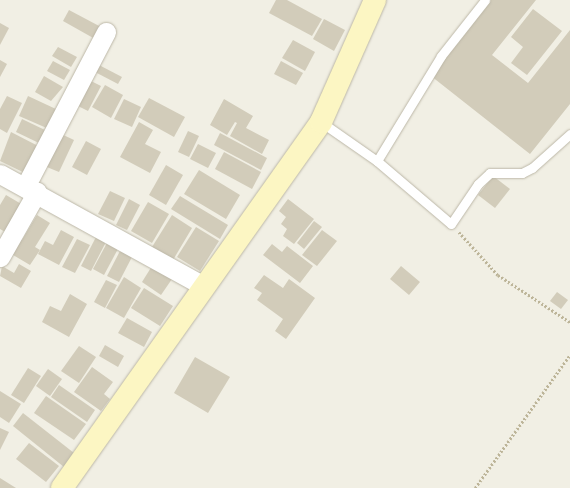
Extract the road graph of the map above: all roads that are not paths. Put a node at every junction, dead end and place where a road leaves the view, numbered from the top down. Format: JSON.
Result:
{"nodes":[{"id":1,"x":375,"y":0,"type":"edge"},
{"id":2,"x":485,"y":0,"type":"edge"},
{"id":3,"x":106,"y":32,"type":"dead end"},
{"id":4,"x":321,"y":122,"type":"junction"},
{"id":5,"x":570,"y":134,"type":"edge"},
{"id":6,"x":377,"y":161,"type":"junction"},
{"id":7,"x":0,"y":174,"type":"edge"},
{"id":8,"x":31,"y":189,"type":"junction"},
{"id":9,"x":0,"y":257,"type":"edge"},
{"id":10,"x":204,"y":286,"type":"junction"},
{"id":11,"x":62,"y":488,"type":"edge"}],
"edges":[{"from":1,"to":4,"type":"street"},
{"from":2,"to":6,"type":"lane"},
{"from":3,"to":8,"type":"street"},
{"from":4,"to":6,"type":"lane"},
{"from":4,"to":10,"type":"street"},
{"from":5,"to":6,"type":"lane"},
{"from":7,"to":8,"type":"street"},
{"from":8,"to":9,"type":"street"},
{"from":8,"to":10,"type":"street"},
{"from":10,"to":11,"type":"street"}]}
